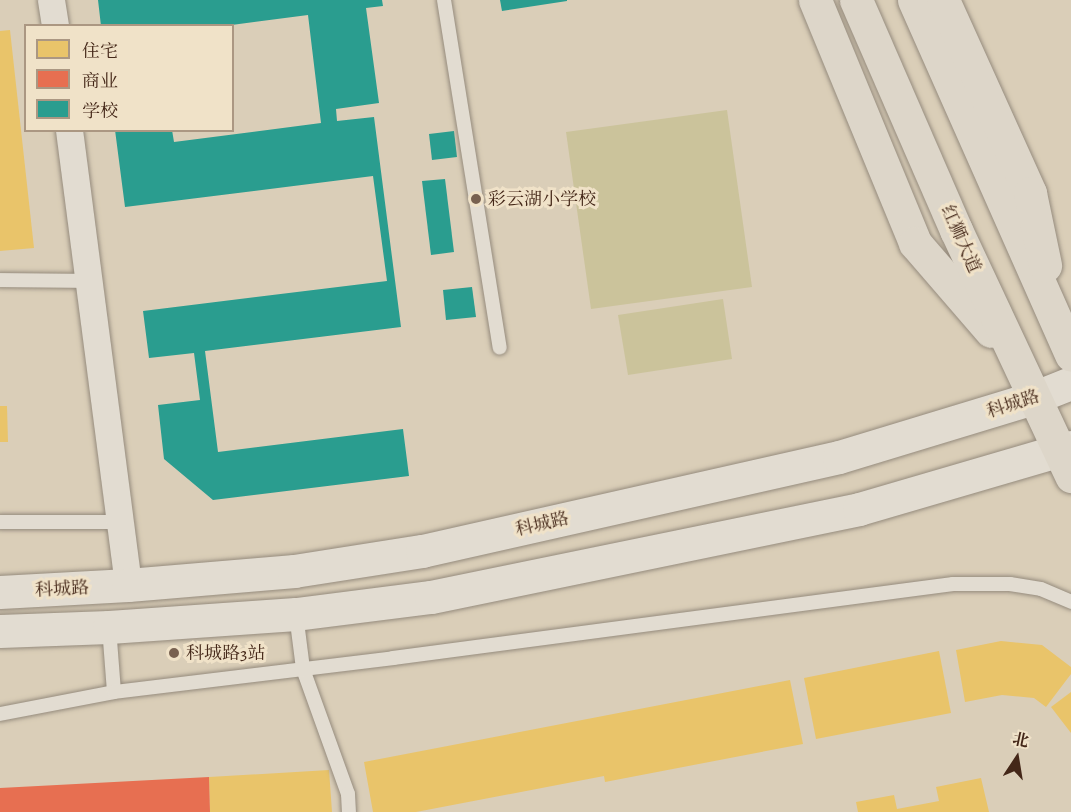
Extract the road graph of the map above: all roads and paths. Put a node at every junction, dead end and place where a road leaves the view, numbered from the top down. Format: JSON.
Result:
{"nodes":[{"id":1,"x":51,"y":0,"type":"edge"},
{"id":2,"x":444,"y":0,"type":"edge"},
{"id":3,"x":815,"y":0,"type":"edge"},
{"id":4,"x":856,"y":0,"type":"edge"},
{"id":5,"x":914,"y":0,"type":"edge"},
{"id":6,"x":943,"y":0,"type":"edge"},
{"id":7,"x":55,"y":24,"type":"edge"},
{"id":8,"x":69,"y":132,"type":"edge"},
{"id":9,"x":0,"y":280,"type":"edge"},
{"id":10,"x":90,"y":281,"type":"junction"},
{"id":11,"x":1065,"y":342,"type":"edge"},
{"id":12,"x":500,"y":348,"type":"dead end"},
{"id":13,"x":1015,"y":358,"type":"junction"},
{"id":14,"x":1071,"y":383,"type":"edge"},
{"id":15,"x":1033,"y":398,"type":"junction"},
{"id":16,"x":1067,"y":458,"type":"edge"},
{"id":17,"x":0,"y":522,"type":"edge"},
{"id":18,"x":120,"y":522,"type":"junction"},
{"id":19,"x":128,"y":585,"type":"junction"},
{"id":20,"x":0,"y":592,"type":"edge"},
{"id":21,"x":1071,"y":602,"type":"edge"},
{"id":22,"x":296,"y":614,"type":"junction"},
{"id":23,"x":109,"y":627,"type":"junction"},
{"id":24,"x":0,"y":631,"type":"edge"},
{"id":25,"x":303,"y":669,"type":"junction"},
{"id":26,"x":114,"y":692,"type":"junction"},
{"id":27,"x":0,"y":714,"type":"edge"},
{"id":28,"x":349,"y":812,"type":"edge"}],
"edges":[{"from":1,"to":7,"type":"street"},
{"from":2,"to":12,"type":"lane"},
{"from":3,"to":13,"type":"main road"},
{"from":4,"to":13,"type":"main road","name":"红狮大道"},
{"from":5,"to":11,"type":"main road"},
{"from":6,"to":11,"type":"main road"},
{"from":8,"to":10,"type":"street"},
{"from":9,"to":10,"type":"lane"},
{"from":10,"to":18,"type":"street"},
{"from":13,"to":15,"type":"main road","name":"红狮大道"},
{"from":14,"to":15,"type":"main road","name":"科城路"},
{"from":15,"to":16,"type":"main road","name":"红狮大道"},
{"from":15,"to":19,"type":"main road","name":"科城路"},
{"from":16,"to":22,"type":"main road"},
{"from":17,"to":18,"type":"lane"},
{"from":18,"to":19,"type":"street"},
{"from":19,"to":20,"type":"main road","name":"科城路"},
{"from":21,"to":25,"type":"lane"},
{"from":22,"to":23,"type":"main road"},
{"from":22,"to":25,"type":"lane"},
{"from":23,"to":24,"type":"main road"},
{"from":23,"to":26,"type":"lane"},
{"from":25,"to":26,"type":"lane"},
{"from":25,"to":28,"type":"lane"},
{"from":26,"to":27,"type":"lane"}]}
